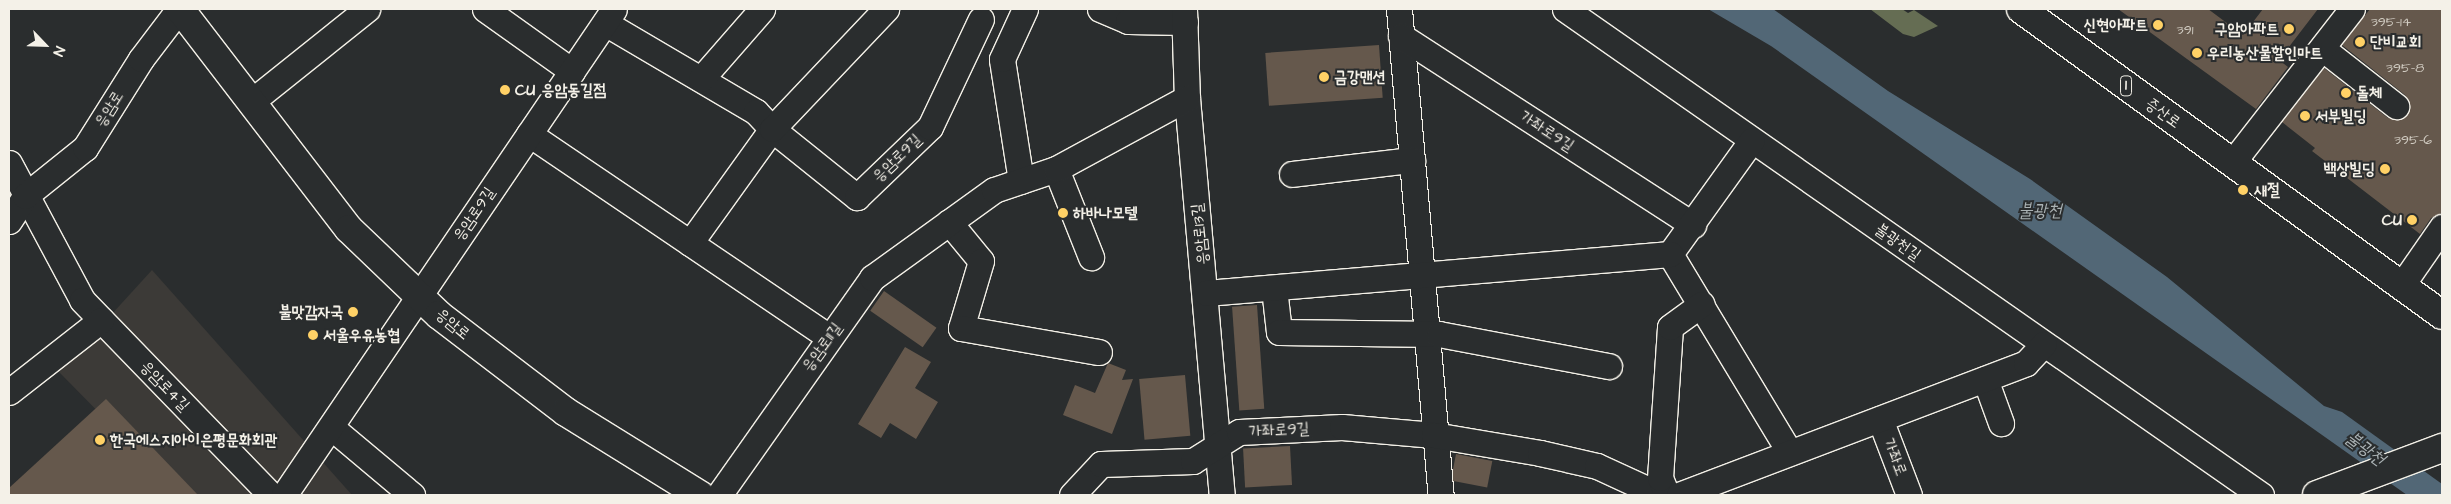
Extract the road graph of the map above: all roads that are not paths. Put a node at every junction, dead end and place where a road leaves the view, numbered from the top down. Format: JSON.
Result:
{"nodes":[{"id":1,"x":179,"y":9,"type":"edge"},
{"id":2,"x":367,"y":9,"type":"edge"},
{"id":3,"x":484,"y":9,"type":"edge"},
{"id":4,"x":762,"y":9,"type":"edge"},
{"id":5,"x":886,"y":9,"type":"edge"},
{"id":6,"x":1025,"y":9,"type":"edge"},
{"id":7,"x":1100,"y":9,"type":"edge"},
{"id":8,"x":1399,"y":9,"type":"edge"},
{"id":9,"x":1565,"y":9,"type":"edge"},
{"id":10,"x":2021,"y":9,"type":"edge"},
{"id":11,"x":2352,"y":9,"type":"edge"},
{"id":12,"x":975,"y":14,"type":"edge"},
{"id":13,"x":1184,"y":15,"type":"edge"},
{"id":14,"x":609,"y":16,"type":"edge"},
{"id":15,"x":1401,"y":36,"type":"junction"},
{"id":16,"x":1010,"y":43,"type":"junction"},
{"id":17,"x":2324,"y":49,"type":"junction"},
{"id":18,"x":572,"y":71,"type":"junction"},
{"id":19,"x":701,"y":79,"type":"junction"},
{"id":20,"x":1187,"y":98,"type":"junction"},
{"id":21,"x":251,"y":102,"type":"junction"},
{"id":22,"x":2396,"y":106,"type":"dead end"},
{"id":23,"x":772,"y":129,"type":"junction"},
{"id":24,"x":529,"y":134,"type":"junction"},
{"id":25,"x":1752,"y":140,"type":"junction"},
{"id":26,"x":1412,"y":160,"type":"junction"},
{"id":27,"x":9,"y":163,"type":"edge"},
{"id":28,"x":2232,"y":164,"type":"junction"},
{"id":29,"x":1056,"y":169,"type":"junction"},
{"id":30,"x":1292,"y":174,"type":"dead end"},
{"id":31,"x":1020,"y":181,"type":"junction"},
{"id":32,"x":25,"y":196,"type":"junction"},
{"id":33,"x":9,"y":221,"type":"edge"},
{"id":34,"x":949,"y":222,"type":"junction"},
{"id":35,"x":1693,"y":225,"type":"junction"},
{"id":36,"x":2442,"y":227,"type":"edge"},
{"id":37,"x":690,"y":244,"type":"junction"},
{"id":38,"x":1670,"y":254,"type":"junction"},
{"id":39,"x":1091,"y":257,"type":"dead end"},
{"id":40,"x":1421,"y":278,"type":"junction"},
{"id":41,"x":2401,"y":286,"type":"junction"},
{"id":42,"x":1274,"y":288,"type":"junction"},
{"id":43,"x":1206,"y":293,"type":"junction"},
{"id":44,"x":420,"y":295,"type":"junction"},
{"id":45,"x":1702,"y":304,"type":"junction"},
{"id":46,"x":2442,"y":315,"type":"edge"},
{"id":47,"x":101,"y":320,"type":"junction"},
{"id":48,"x":1426,"y":335,"type":"junction"},
{"id":49,"x":829,"y":337,"type":"junction"},
{"id":50,"x":2044,"y":344,"type":"junction"},
{"id":51,"x":1099,"y":352,"type":"dead end"},
{"id":52,"x":1609,"y":366,"type":"dead end"},
{"id":53,"x":1985,"y":379,"type":"junction"},
{"id":54,"x":9,"y":392,"type":"edge"},
{"id":55,"x":1880,"y":419,"type":"junction"},
{"id":56,"x":2002,"y":423,"type":"dead end"},
{"id":57,"x":330,"y":427,"type":"junction"},
{"id":58,"x":1434,"y":435,"type":"junction"},
{"id":59,"x":1218,"y":447,"type":"junction"},
{"id":60,"x":2442,"y":448,"type":"edge"},
{"id":61,"x":1790,"y":453,"type":"junction"},
{"id":62,"x":271,"y":495,"type":"edge"},
{"id":63,"x":284,"y":495,"type":"edge"},
{"id":64,"x":412,"y":495,"type":"edge"},
{"id":65,"x":700,"y":495,"type":"edge"},
{"id":66,"x":719,"y":495,"type":"edge"},
{"id":67,"x":1072,"y":495,"type":"edge"},
{"id":68,"x":1222,"y":495,"type":"edge"},
{"id":69,"x":1441,"y":495,"type":"edge"},
{"id":70,"x":1660,"y":495,"type":"edge"},
{"id":71,"x":1667,"y":495,"type":"edge"},
{"id":72,"x":1679,"y":495,"type":"edge"},
{"id":73,"x":1910,"y":495,"type":"edge"},
{"id":74,"x":2261,"y":495,"type":"edge"},
{"id":75,"x":2316,"y":495,"type":"edge"}],
"edges":[{"from":1,"to":21,"type":"main road","name":"응암로"},
{"from":1,"to":32,"type":"street","name":"응암로"},
{"from":2,"to":21,"type":"street"},
{"from":3,"to":18,"type":"street"},
{"from":4,"to":19,"type":"street"},
{"from":5,"to":23,"type":"street"},
{"from":6,"to":16,"type":"street"},
{"from":7,"to":13,"type":"street","name":"응암로13길"},
{"from":8,"to":15,"type":"street"},
{"from":9,"to":25,"type":"street","name":"불광천길"},
{"from":10,"to":28,"type":"main road","name":"증산로","number":"1"},
{"from":11,"to":17,"type":"street"},
{"from":12,"to":16,"type":"street","name":"응암로9길"},
{"from":12,"to":23,"type":"street","name":"응암로9길"},
{"from":13,"to":20,"type":"street","name":"응암로13길"},
{"from":14,"to":18,"type":"street","name":"응암로9길"},
{"from":14,"to":19,"type":"street","name":"응암로9길"},
{"from":15,"to":26,"type":"street"},
{"from":15,"to":35,"type":"street","name":"가좌로9길"},
{"from":16,"to":31,"type":"street"},
{"from":17,"to":22,"type":"street"},
{"from":17,"to":28,"type":"street"},
{"from":18,"to":24,"type":"street","name":"응암로9길"},
{"from":19,"to":23,"type":"street","name":"응암로9길"},
{"from":20,"to":29,"type":"street","name":"응암로11길"},
{"from":20,"to":43,"type":"street","name":"응암로13길"},
{"from":21,"to":44,"type":"main road","name":"응암로"},
{"from":23,"to":37,"type":"street"},
{"from":24,"to":37,"type":"street"},
{"from":24,"to":44,"type":"street","name":"응암로9길"},
{"from":25,"to":35,"type":"street"},
{"from":25,"to":50,"type":"street","name":"불광천길"},
{"from":26,"to":30,"type":"street"},
{"from":26,"to":40,"type":"street"},
{"from":27,"to":32,"type":"street","name":"응암로4길"},
{"from":28,"to":41,"type":"main road","name":"증산로","number":"1"},
{"from":29,"to":31,"type":"street","name":"응암로11길"},
{"from":29,"to":39,"type":"street"},
{"from":31,"to":34,"type":"street","name":"응암로11길"},
{"from":32,"to":33,"type":"street","name":"응암로"},
{"from":32,"to":47,"type":"street","name":"응암로4길"},
{"from":34,"to":49,"type":"street","name":"응암로11길"},
{"from":34,"to":51,"type":"street"},
{"from":35,"to":38,"type":"street"},
{"from":36,"to":41,"type":"street"},
{"from":37,"to":49,"type":"street"},
{"from":38,"to":40,"type":"street"},
{"from":38,"to":45,"type":"street"},
{"from":40,"to":42,"type":"street"},
{"from":40,"to":48,"type":"street"},
{"from":41,"to":46,"type":"main road","name":"증산로","number":"1"},
{"from":42,"to":43,"type":"street"},
{"from":42,"to":48,"type":"street"},
{"from":43,"to":59,"type":"street","name":"응암로13길"},
{"from":44,"to":57,"type":"street","name":"응암로9길"},
{"from":44,"to":65,"type":"main road","name":"응암로"},
{"from":45,"to":61,"type":"street"},
{"from":45,"to":71,"type":"street"},
{"from":47,"to":54,"type":"street"},
{"from":47,"to":62,"type":"street","name":"응암로4길"},
{"from":48,"to":52,"type":"street"},
{"from":48,"to":58,"type":"street"},
{"from":49,"to":66,"type":"street","name":"응암로11길"},
{"from":50,"to":53,"type":"street"},
{"from":50,"to":74,"type":"street","name":"불광천길"},
{"from":53,"to":55,"type":"street"},
{"from":53,"to":56,"type":"street"},
{"from":55,"to":61,"type":"street"},
{"from":55,"to":73,"type":"street","name":"가좌로"},
{"from":57,"to":63,"type":"street","name":"응암로9길"},
{"from":57,"to":64,"type":"street"},
{"from":58,"to":59,"type":"street","name":"가좌로9길"},
{"from":58,"to":69,"type":"street"},
{"from":58,"to":70,"type":"street","name":"가좌로9길"},
{"from":59,"to":67,"type":"street"},
{"from":59,"to":68,"type":"street","name":"응암로13길"},
{"from":60,"to":75,"type":"main road"},
{"from":61,"to":72,"type":"street"}]}
